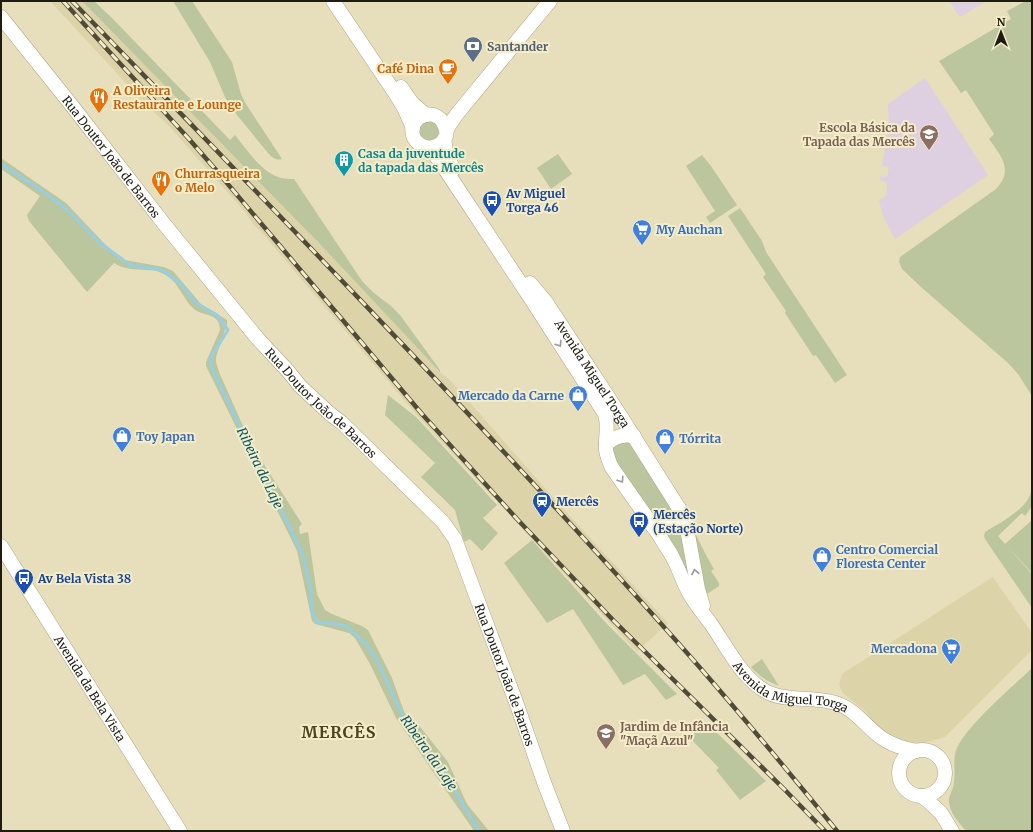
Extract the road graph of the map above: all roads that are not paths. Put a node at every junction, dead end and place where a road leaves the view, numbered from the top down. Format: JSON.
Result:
{"nodes":[{"id":1,"x":333,"y":1,"type":"edge"},
{"id":2,"x":342,"y":1,"type":"edge"},
{"id":3,"x":541,"y":1,"type":"edge"},
{"id":4,"x":550,"y":1,"type":"edge"},
{"id":5,"x":1,"y":17,"type":"edge"},
{"id":6,"x":431,"y":115,"type":"junction"},
{"id":7,"x":413,"y":128,"type":"junction"},
{"id":8,"x":445,"y":135,"type":"junction"},
{"id":9,"x":430,"y":148,"type":"junction"},
{"id":10,"x":634,"y":436,"type":"junction"},
{"id":11,"x":606,"y":445,"type":"junction"},
{"id":12,"x":679,"y":508,"type":"junction"},
{"id":13,"x":653,"y":527,"type":"junction"},
{"id":14,"x":1,"y":546,"type":"edge"},
{"id":15,"x":710,"y":623,"type":"junction"},
{"id":16,"x":884,"y":740,"type":"junction"},
{"id":17,"x":916,"y":751,"type":"junction"},
{"id":18,"x":899,"y":770,"type":"junction"},
{"id":19,"x":942,"y":784,"type":"junction"},
{"id":20,"x":921,"y":796,"type":"junction"},
{"id":21,"x":941,"y":813,"type":"junction"},
{"id":22,"x":180,"y":831,"type":"edge"},
{"id":23,"x":563,"y":831,"type":"edge"},
{"id":24,"x":952,"y":831,"type":"edge"}],
"edges":[{"from":1,"to":7,"type":"street"},
{"from":2,"to":6,"type":"street"},
{"from":3,"to":6,"type":"street"},
{"from":4,"to":8,"type":"street"},
{"from":5,"to":23,"type":"street","name":"Rua Doutor João de Barros"},
{"from":6,"to":7,"type":"street"},
{"from":6,"to":8,"type":"street"},
{"from":7,"to":9,"type":"street"},
{"from":8,"to":9,"type":"street"},
{"from":8,"to":10,"type":"street","name":"Avenida Miguel Torga"},
{"from":9,"to":11,"type":"street","name":"Avenida Miguel Torga","one_way":true},
{"from":10,"to":11,"type":"street"},
{"from":10,"to":12,"type":"street","name":"Avenida Miguel Torga"},
{"from":11,"to":13,"type":"street","name":"Avenida Miguel Torga","one_way":true},
{"from":12,"to":13,"type":"street"},
{"from":15,"to":12,"type":"street","name":"Avenida Miguel Torga","one_way":true},
{"from":13,"to":15,"type":"street","name":"Avenida Miguel Torga"},
{"from":14,"to":22,"type":"street","name":"Avenida da Bela Vista"},
{"from":15,"to":16,"type":"street","name":"Avenida Miguel Torga"},
{"from":16,"to":17,"type":"street","name":"Avenida Miguel Torga"},
{"from":16,"to":18,"type":"street","name":"Avenida Miguel Torga"},
{"from":17,"to":18,"type":"street"},
{"from":17,"to":19,"type":"street"},
{"from":18,"to":20,"type":"street"},
{"from":19,"to":20,"type":"street"},
{"from":19,"to":21,"type":"street"},
{"from":20,"to":21,"type":"street"},
{"from":21,"to":24,"type":"street"}]}
